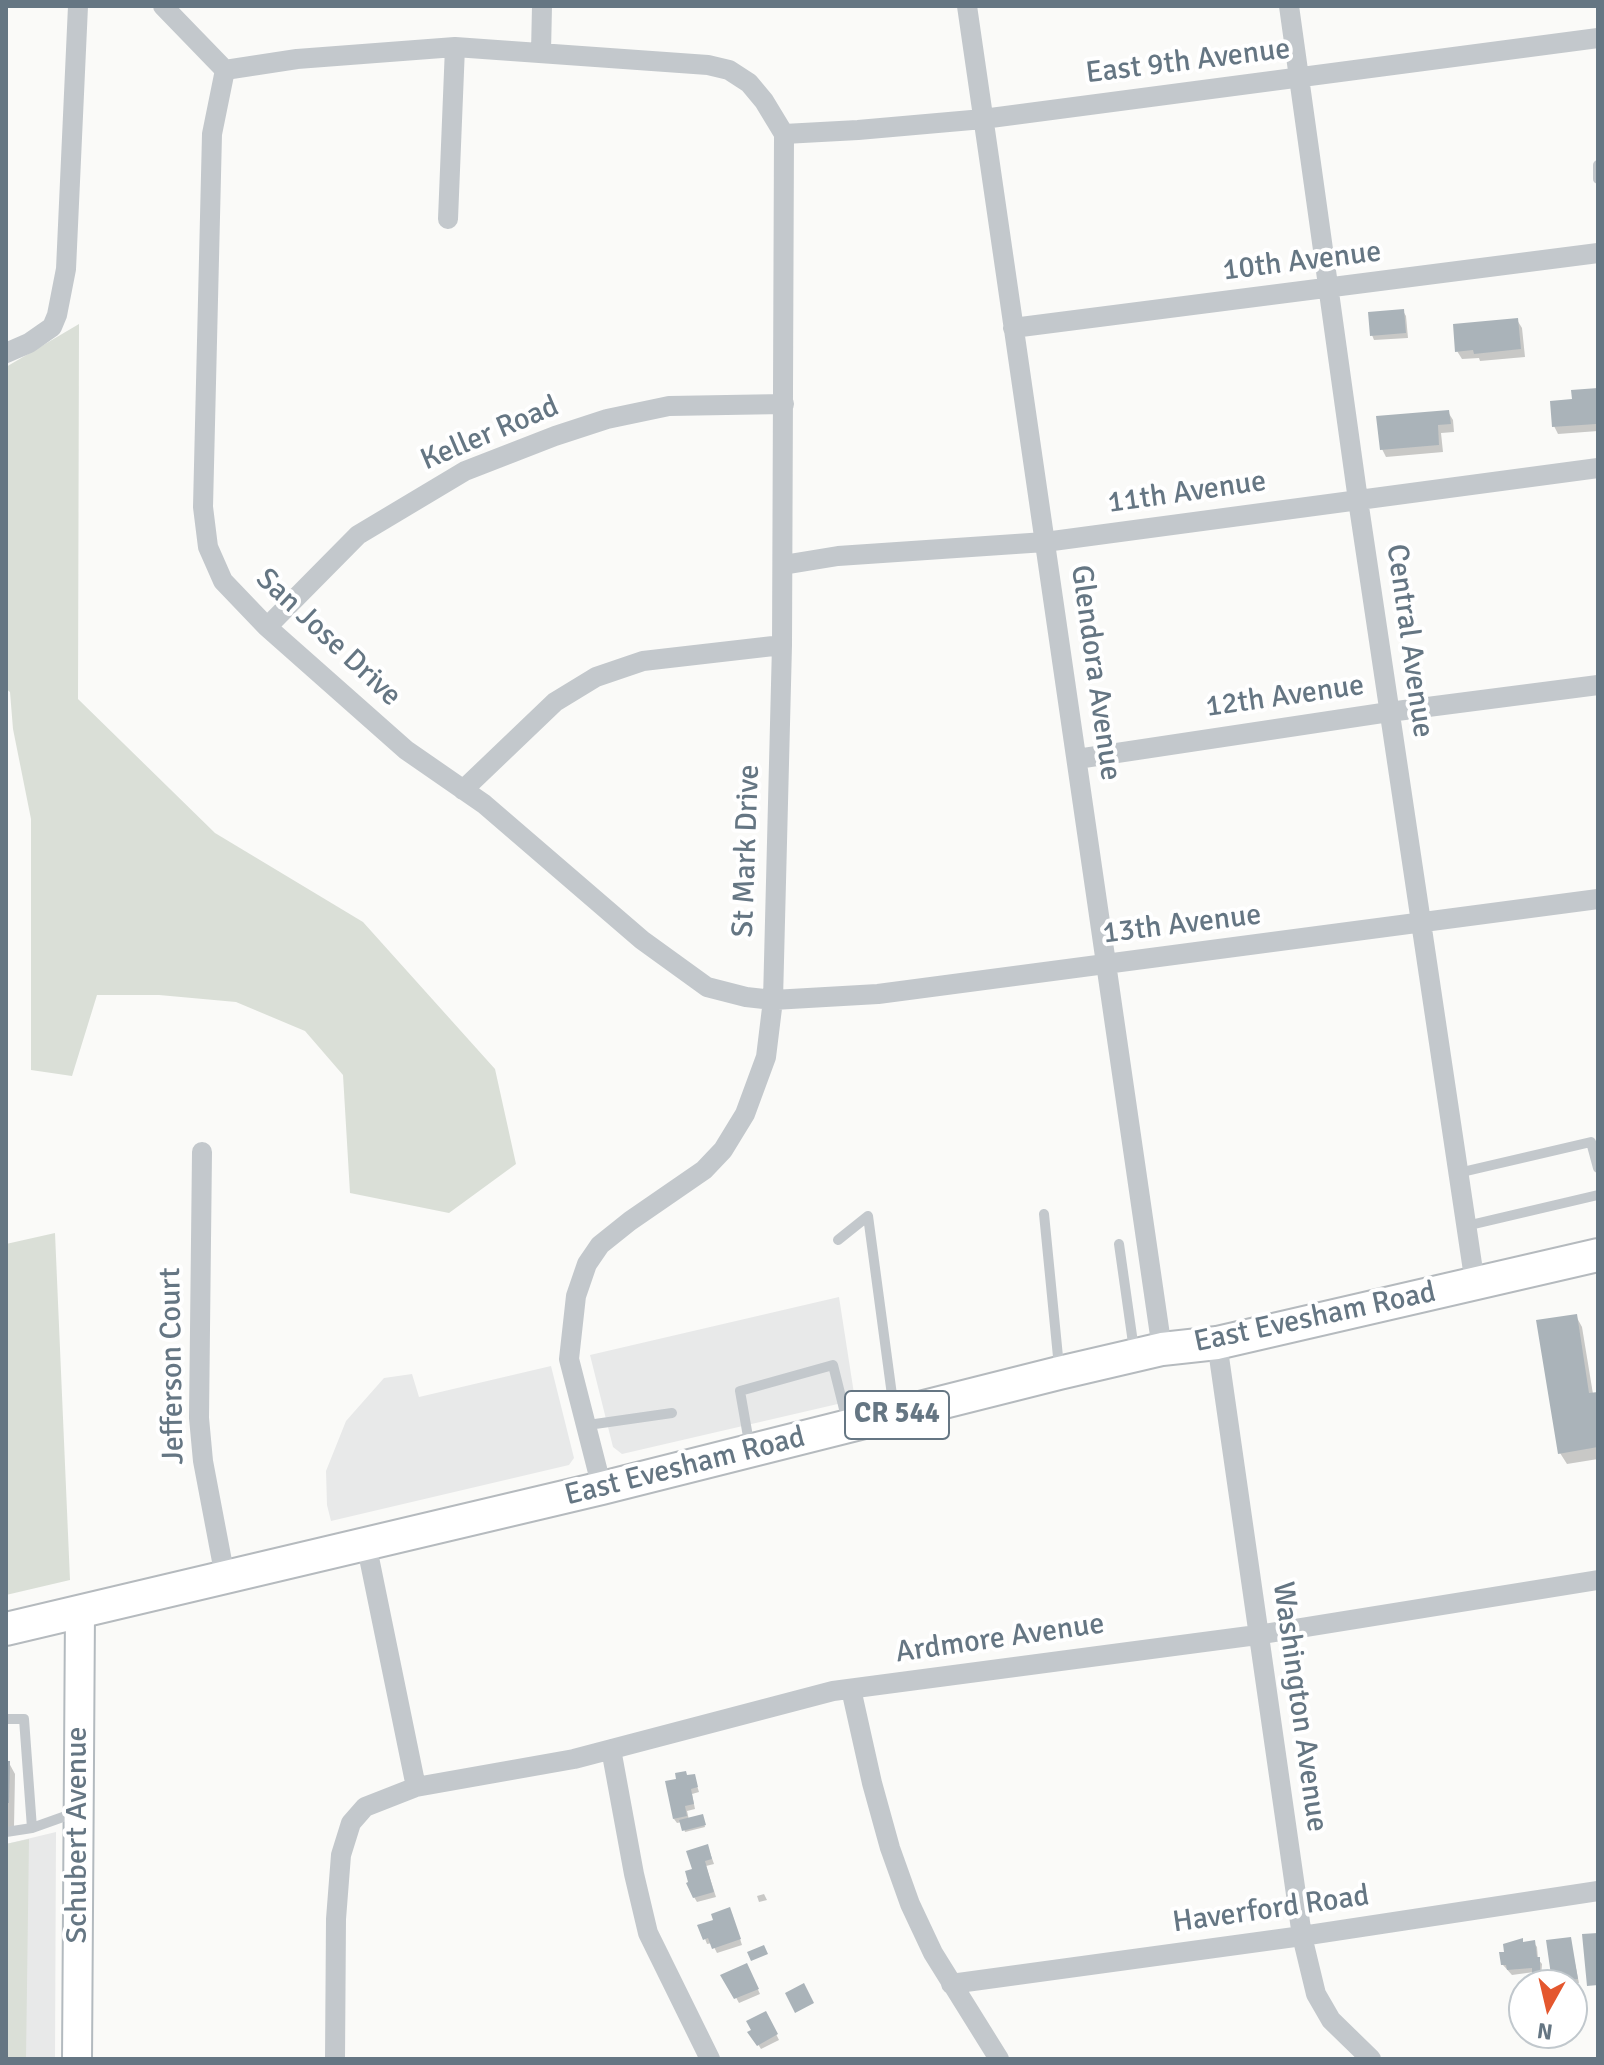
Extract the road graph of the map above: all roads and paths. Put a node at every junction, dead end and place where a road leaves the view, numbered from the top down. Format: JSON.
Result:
{"nodes":[{"id":1,"x":78,"y":6,"type":"edge"},
{"id":2,"x":163,"y":6,"type":"edge"},
{"id":3,"x":542,"y":6,"type":"edge"},
{"id":4,"x":967,"y":6,"type":"edge"},
{"id":5,"x":1289,"y":6,"type":"edge"},
{"id":6,"x":1598,"y":38,"type":"edge"},
{"id":7,"x":455,"y":47,"type":"junction"},
{"id":8,"x":541,"y":52,"type":"junction"},
{"id":9,"x":225,"y":70,"type":"junction"},
{"id":10,"x":1299,"y":79,"type":"junction"},
{"id":11,"x":983,"y":119,"type":"junction"},
{"id":12,"x":784,"y":134,"type":"junction"},
{"id":13,"x":1598,"y":165,"type":"edge"},
{"id":14,"x":1598,"y":179,"type":"edge"},
{"id":15,"x":448,"y":219,"type":"dead end"},
{"id":16,"x":1598,"y":253,"type":"edge"},
{"id":17,"x":1329,"y":289,"type":"junction"},
{"id":18,"x":1013,"y":328,"type":"junction"},
{"id":19,"x":6,"y":353,"type":"edge"},
{"id":20,"x":784,"y":404,"type":"junction"},
{"id":21,"x":1598,"y":468,"type":"edge"},
{"id":22,"x":1358,"y":500,"type":"junction"},
{"id":23,"x":1045,"y":542,"type":"junction"},
{"id":24,"x":783,"y":565,"type":"junction"},
{"id":25,"x":267,"y":627,"type":"junction"},
{"id":26,"x":782,"y":645,"type":"junction"},
{"id":27,"x":1598,"y":685,"type":"edge"},
{"id":28,"x":1389,"y":712,"type":"junction"},
{"id":29,"x":1077,"y":759,"type":"junction"},
{"id":30,"x":463,"y":790,"type":"junction"},
{"id":31,"x":1598,"y":899,"type":"edge"},
{"id":32,"x":1421,"y":924,"type":"junction"},
{"id":33,"x":1107,"y":965,"type":"junction"},
{"id":34,"x":773,"y":1000,"type":"junction"},
{"id":35,"x":202,"y":1152,"type":"dead end"},
{"id":36,"x":1598,"y":1168,"type":"edge"},
{"id":37,"x":1458,"y":1173,"type":"junction"},
{"id":38,"x":1598,"y":1195,"type":"edge"},
{"id":39,"x":1044,"y":1214,"type":"dead end"},
{"id":40,"x":1466,"y":1226,"type":"junction"},
{"id":41,"x":838,"y":1240,"type":"dead end"},
{"id":42,"x":1119,"y":1244,"type":"dead end"},
{"id":43,"x":1598,"y":1255,"type":"edge"},
{"id":44,"x":1475,"y":1284,"type":"junction"},
{"id":45,"x":1217,"y":1343,"type":"junction"},
{"id":46,"x":1149,"y":1352,"type":"junction"},
{"id":47,"x":1059,"y":1373,"type":"junction"},
{"id":48,"x":672,"y":1413,"type":"dead end"},
{"id":49,"x":895,"y":1415,"type":"junction"},
{"id":50,"x":588,"y":1425,"type":"junction"},
{"id":51,"x":848,"y":1427,"type":"junction"},
{"id":52,"x":751,"y":1451,"type":"junction"},
{"id":53,"x":602,"y":1488,"type":"junction"},
{"id":54,"x":366,"y":1543,"type":"junction"},
{"id":55,"x":225,"y":1577,"type":"junction"},
{"id":56,"x":1598,"y":1580,"type":"edge"},
{"id":57,"x":80,"y":1611,"type":"junction"},
{"id":58,"x":6,"y":1629,"type":"edge"},
{"id":59,"x":1257,"y":1635,"type":"junction"},
{"id":60,"x":851,"y":1689,"type":"junction"},
{"id":61,"x":6,"y":1719,"type":"edge"},
{"id":62,"x":611,"y":1749,"type":"junction"},
{"id":63,"x":416,"y":1787,"type":"junction"},
{"id":64,"x":79,"y":1811,"type":"junction"},
{"id":65,"x":32,"y":1828,"type":"junction"},
{"id":66,"x":6,"y":1832,"type":"edge"},
{"id":67,"x":1598,"y":1891,"type":"edge"},
{"id":68,"x":1302,"y":1936,"type":"junction"},
{"id":69,"x":951,"y":1984,"type":"junction"},
{"id":70,"x":77,"y":2059,"type":"edge"},
{"id":71,"x":335,"y":2059,"type":"edge"},
{"id":72,"x":710,"y":2059,"type":"edge"},
{"id":73,"x":999,"y":2059,"type":"edge"},
{"id":74,"x":1371,"y":2059,"type":"edge"}],
"edges":[{"from":1,"to":19,"type":"street"},
{"from":2,"to":9,"type":"street"},
{"from":3,"to":8,"type":"street"},
{"from":4,"to":11,"type":"street","name":"Glendora Avenue"},
{"from":5,"to":10,"type":"street","name":"Central Avenue"},
{"from":6,"to":10,"type":"street","name":"East 9th Avenue"},
{"from":7,"to":8,"type":"street"},
{"from":7,"to":9,"type":"street"},
{"from":7,"to":15,"type":"street"},
{"from":8,"to":12,"type":"street"},
{"from":9,"to":25,"type":"street","name":"San Jose Drive"},
{"from":10,"to":11,"type":"street","name":"East 9th Avenue"},
{"from":10,"to":17,"type":"street","name":"Central Avenue"},
{"from":11,"to":12,"type":"street","name":"East 9th Avenue"},
{"from":11,"to":18,"type":"street","name":"Glendora Avenue"},
{"from":12,"to":20,"type":"street","name":"St Mark Drive"},
{"from":13,"to":14,"type":"lane"},
{"from":16,"to":17,"type":"street","name":"10th Avenue"},
{"from":17,"to":18,"type":"street","name":"10th Avenue"},
{"from":17,"to":22,"type":"street","name":"Central Avenue"},
{"from":18,"to":23,"type":"street","name":"Glendora Avenue"},
{"from":20,"to":24,"type":"street","name":"St Mark Drive"},
{"from":20,"to":25,"type":"street","name":"Keller Road"},
{"from":21,"to":22,"type":"street","name":"11th Avenue"},
{"from":22,"to":23,"type":"street","name":"11th Avenue"},
{"from":22,"to":28,"type":"street","name":"Central Avenue"},
{"from":23,"to":24,"type":"street","name":"11th Avenue"},
{"from":23,"to":29,"type":"street","name":"Glendora Avenue"},
{"from":24,"to":26,"type":"street","name":"St Mark Drive"},
{"from":25,"to":30,"type":"street","name":"San Jose Drive"},
{"from":26,"to":30,"type":"street"},
{"from":26,"to":34,"type":"street","name":"St Mark Drive"},
{"from":27,"to":28,"type":"street","name":"12th Avenue"},
{"from":28,"to":29,"type":"street","name":"12th Avenue"},
{"from":28,"to":32,"type":"street","name":"Central Avenue"},
{"from":29,"to":33,"type":"street","name":"Glendora Avenue"},
{"from":30,"to":34,"type":"street","name":"San Jose Drive"},
{"from":31,"to":32,"type":"street","name":"13th Avenue"},
{"from":32,"to":33,"type":"street","name":"13th Avenue"},
{"from":32,"to":37,"type":"street","name":"Central Avenue"},
{"from":33,"to":34,"type":"street","name":"13th Avenue"},
{"from":33,"to":46,"type":"street","name":"Glendora Avenue"},
{"from":34,"to":50,"type":"street","name":"St Mark Drive"},
{"from":35,"to":55,"type":"street","name":"Jefferson Court"},
{"from":36,"to":37,"type":"lane"},
{"from":37,"to":40,"type":"street","name":"Central Avenue"},
{"from":38,"to":40,"type":"lane"},
{"from":39,"to":47,"type":"lane"},
{"from":40,"to":44,"type":"street","name":"Central Avenue"},
{"from":41,"to":49,"type":"lane"},
{"from":42,"to":46,"type":"lane"},
{"from":43,"to":44,"type":"main road","name":"East Evesham Road","number":"CR 544"},
{"from":44,"to":45,"type":"main road","name":"East Evesham Road","number":"CR 544"},
{"from":45,"to":46,"type":"main road","name":"East Evesham Road","number":"CR 544"},
{"from":45,"to":59,"type":"street","name":"Washington Avenue"},
{"from":46,"to":47,"type":"main road","name":"East Evesham Road","number":"CR 544"},
{"from":47,"to":49,"type":"main road","name":"East Evesham Road","number":"CR 544"},
{"from":48,"to":50,"type":"lane"},
{"from":49,"to":51,"type":"main road","name":"East Evesham Road","number":"CR 544"},
{"from":50,"to":53,"type":"street","name":"St Mark Drive"},
{"from":51,"to":52,"type":"main road","name":"East Evesham Road","number":"CR 544"},
{"from":51,"to":52,"type":"lane"},
{"from":52,"to":53,"type":"main road","name":"East Evesham Road","number":"CR 544"},
{"from":53,"to":54,"type":"main road","name":"East Evesham Road","number":"CR 544"},
{"from":54,"to":55,"type":"main road","name":"East Evesham Road","number":"CR 544"},
{"from":54,"to":63,"type":"street"},
{"from":55,"to":57,"type":"main road","name":"East Evesham Road","number":"CR 544"},
{"from":56,"to":59,"type":"street","name":"Ardmore Avenue"},
{"from":57,"to":58,"type":"main road","name":"East Evesham Road","number":"CR 544"},
{"from":57,"to":64,"type":"street","name":"Schubert Avenue"},
{"from":59,"to":60,"type":"street","name":"Ardmore Avenue"},
{"from":59,"to":68,"type":"street","name":"Washington Avenue"},
{"from":60,"to":62,"type":"street","name":"Ardmore Avenue"},
{"from":60,"to":69,"type":"street"},
{"from":61,"to":65,"type":"lane"},
{"from":62,"to":63,"type":"street","name":"Ardmore Avenue"},
{"from":62,"to":72,"type":"street"},
{"from":63,"to":71,"type":"street","name":"Ardmore Avenue"},
{"from":64,"to":65,"type":"lane"},
{"from":64,"to":70,"type":"street","name":"Schubert Avenue"},
{"from":65,"to":66,"type":"lane"},
{"from":67,"to":68,"type":"street","name":"Haverford Road"},
{"from":68,"to":69,"type":"street","name":"Haverford Road"},
{"from":68,"to":74,"type":"street","name":"Washington Avenue"},
{"from":69,"to":73,"type":"street"}]}
